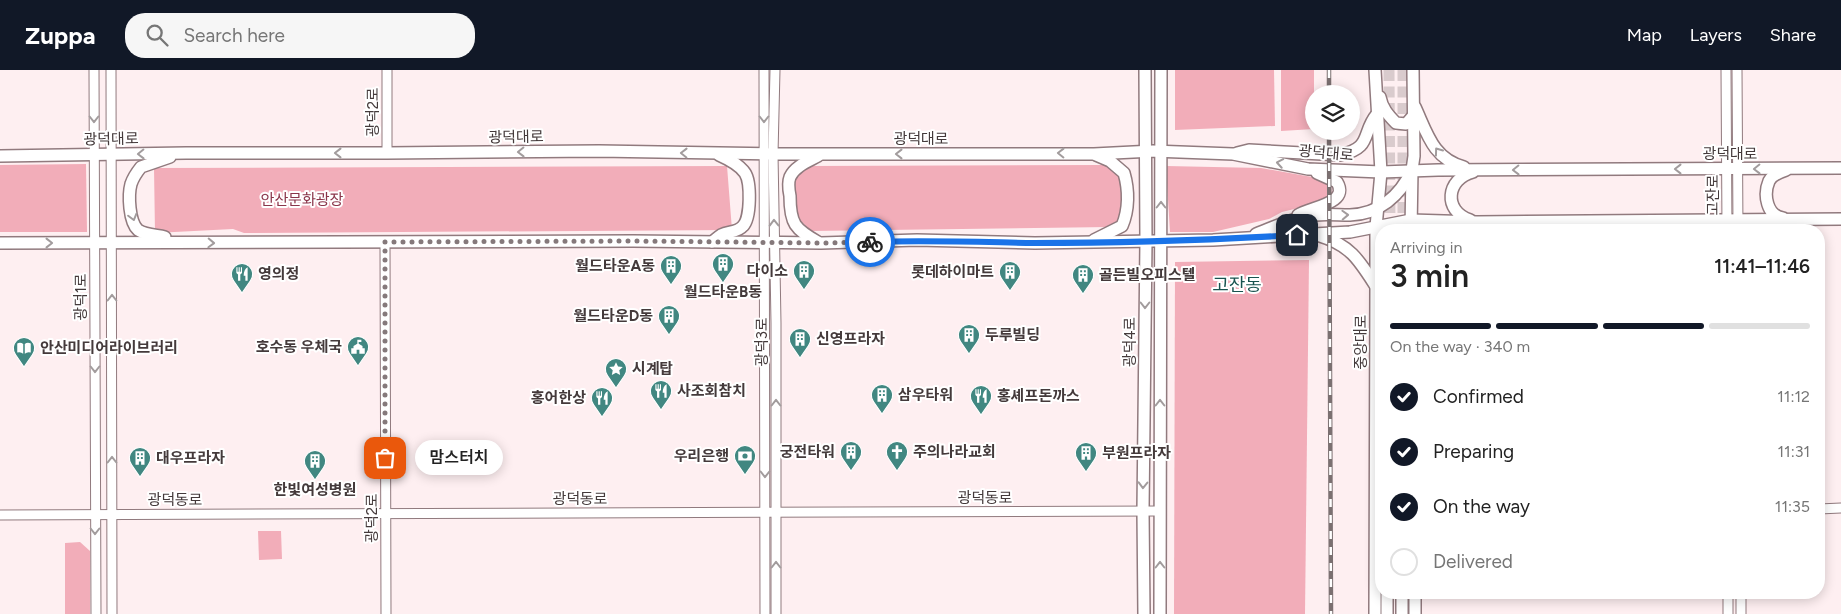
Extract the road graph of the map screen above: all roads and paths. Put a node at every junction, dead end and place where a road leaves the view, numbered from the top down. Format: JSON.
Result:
{"nodes":[{"id":1,"x":94,"y":70,"type":"edge"},
{"id":2,"x":111,"y":70,"type":"edge"},
{"id":3,"x":387,"y":70,"type":"edge"},
{"id":4,"x":764,"y":70,"type":"edge"},
{"id":5,"x":775,"y":70,"type":"edge"},
{"id":6,"x":1145,"y":70,"type":"edge"},
{"id":7,"x":1161,"y":70,"type":"edge"},
{"id":8,"x":1414,"y":70,"type":"edge"},
{"id":9,"x":1726,"y":70,"type":"edge"},
{"id":10,"x":1737,"y":70,"type":"edge"},
{"id":11,"x":1375,"y":73,"type":"edge"},
{"id":12,"x":1414,"y":102,"type":"junction"},
{"id":13,"x":1377,"y":114,"type":"junction"},
{"id":14,"x":1413,"y":116,"type":"junction"},
{"id":15,"x":1145,"y":151,"type":"junction"},
{"id":16,"x":1161,"y":151,"type":"junction"},
{"id":17,"x":186,"y":153,"type":"junction"},
{"id":18,"x":387,"y":153,"type":"junction"},
{"id":19,"x":94,"y":154,"type":"junction"},
{"id":20,"x":716,"y":154,"type":"junction"},
{"id":21,"x":768,"y":154,"type":"junction"},
{"id":22,"x":822,"y":154,"type":"junction"},
{"id":23,"x":1094,"y":154,"type":"junction"},
{"id":24,"x":1233,"y":154,"type":"junction"},
{"id":25,"x":111,"y":155,"type":"junction"},
{"id":26,"x":0,"y":156,"type":"edge"},
{"id":27,"x":1841,"y":168,"type":"edge"},
{"id":28,"x":1308,"y":169,"type":"junction"},
{"id":29,"x":1733,"y":169,"type":"junction"},
{"id":30,"x":1787,"y":169,"type":"junction"},
{"id":31,"x":1412,"y":170,"type":"junction"},
{"id":32,"x":1480,"y":170,"type":"junction"},
{"id":33,"x":1380,"y":172,"type":"junction"},
{"id":34,"x":1378,"y":208,"type":"junction"},
{"id":35,"x":1788,"y":219,"type":"junction"},
{"id":36,"x":1287,"y":220,"type":"junction"},
{"id":37,"x":1841,"y":220,"type":"edge"},
{"id":38,"x":1477,"y":222,"type":"junction"},
{"id":39,"x":1376,"y":224,"type":"edge"},
{"id":40,"x":1411,"y":224,"type":"edge"},
{"id":41,"x":1433,"y":224,"type":"edge"},
{"id":42,"x":1472,"y":224,"type":"edge"},
{"id":43,"x":1647,"y":224,"type":"edge"},
{"id":44,"x":1732,"y":224,"type":"edge"},
{"id":45,"x":1741,"y":224,"type":"edge"},
{"id":46,"x":1375,"y":227,"type":"edge"},
{"id":47,"x":1314,"y":234,"type":"junction"},
{"id":48,"x":1248,"y":238,"type":"junction"},
{"id":49,"x":1146,"y":240,"type":"junction"},
{"id":50,"x":1162,"y":240,"type":"junction"},
{"id":51,"x":1090,"y":241,"type":"junction"},
{"id":52,"x":111,"y":242,"type":"junction"},
{"id":53,"x":188,"y":242,"type":"junction"},
{"id":54,"x":385,"y":242,"type":"junction"},
{"id":55,"x":712,"y":242,"type":"junction"},
{"id":56,"x":770,"y":242,"type":"junction"},
{"id":57,"x":0,"y":243,"type":"edge"},
{"id":58,"x":95,"y":243,"type":"junction"},
{"id":59,"x":821,"y":243,"type":"junction"},
{"id":60,"x":1375,"y":284,"type":"edge"},
{"id":61,"x":1841,"y":508,"type":"edge"},
{"id":62,"x":1825,"y":509,"type":"edge"},
{"id":63,"x":1143,"y":511,"type":"junction"},
{"id":64,"x":1160,"y":511,"type":"junction"},
{"id":65,"x":765,"y":512,"type":"junction"},
{"id":66,"x":776,"y":512,"type":"junction"},
{"id":67,"x":386,"y":513,"type":"junction"},
{"id":68,"x":0,"y":514,"type":"edge"},
{"id":69,"x":95,"y":514,"type":"junction"},
{"id":70,"x":112,"y":514,"type":"junction"},
{"id":71,"x":1375,"y":599,"type":"edge"},
{"id":72,"x":1387,"y":599,"type":"edge"},
{"id":73,"x":1402,"y":599,"type":"edge"},
{"id":74,"x":1415,"y":599,"type":"edge"},
{"id":75,"x":1728,"y":599,"type":"edge"},
{"id":76,"x":1741,"y":599,"type":"edge"},
{"id":77,"x":96,"y":614,"type":"edge"},
{"id":78,"x":112,"y":614,"type":"edge"},
{"id":79,"x":386,"y":614,"type":"edge"},
{"id":80,"x":765,"y":614,"type":"edge"},
{"id":81,"x":776,"y":614,"type":"edge"},
{"id":82,"x":1144,"y":614,"type":"edge"},
{"id":83,"x":1160,"y":614,"type":"edge"},
{"id":84,"x":1375,"y":614,"type":"edge"},
{"id":85,"x":1386,"y":614,"type":"edge"},
{"id":86,"x":1402,"y":614,"type":"edge"},
{"id":87,"x":1415,"y":614,"type":"edge"},
{"id":88,"x":1728,"y":614,"type":"edge"},
{"id":89,"x":1741,"y":614,"type":"edge"}],
"edges":[{"from":1,"to":19,"type":"street","name":"광덕1로","one_way":true},
{"from":2,"to":25,"type":"street","name":"광덕1로"},
{"from":3,"to":18,"type":"street","name":"광덕2로"},
{"from":4,"to":21,"type":"street","name":"광덕3로","one_way":true},
{"from":5,"to":21,"type":"street","name":"광덕3로"},
{"from":6,"to":15,"type":"main road","name":"광덕4로"},
{"from":7,"to":16,"type":"main road","name":"광덕4로"},
{"from":8,"to":12,"type":"main road"},
{"from":9,"to":29,"type":"street","name":"고잔로"},
{"from":10,"to":29,"type":"street","name":"고잔로"},
{"from":11,"to":13,"type":"main road","name":"중앙대로"},
{"from":11,"to":14,"type":"main road"},
{"from":12,"to":14,"type":"main road"},
{"from":32,"to":12,"type":"main road","one_way":true},
{"from":13,"to":24,"type":"main road"},
{"from":13,"to":33,"type":"main road","name":"중앙대로"},
{"from":14,"to":31,"type":"main road"},
{"from":15,"to":16,"type":"main road","name":"광덕대로"},
{"from":15,"to":23,"type":"main road","name":"광덕대로"},
{"from":15,"to":49,"type":"main road","name":"광덕4로"},
{"from":16,"to":24,"type":"main road","name":"광덕대로"},
{"from":50,"to":16,"type":"main road","name":"광덕4로","one_way":true},
{"from":18,"to":17,"type":"main road","name":"광덕대로","one_way":true},
{"from":17,"to":25,"type":"main road","name":"광덕대로","one_way":true},
{"from":17,"to":53,"type":"main road","one_way":true},
{"from":20,"to":18,"type":"main road","name":"광덕대로","one_way":true},
{"from":19,"to":25,"type":"main road","name":"광덕대로"},
{"from":19,"to":26,"type":"main road","name":"광덕대로"},
{"from":19,"to":58,"type":"street","name":"광덕1로"},
{"from":20,"to":21,"type":"main road","name":"광덕대로"},
{"from":20,"to":55,"type":"main road"},
{"from":21,"to":22,"type":"main road","name":"광덕대로"},
{"from":21,"to":56,"type":"street","name":"광덕3로"},
{"from":23,"to":22,"type":"main road","name":"광덕대로","one_way":true},
{"from":22,"to":59,"type":"main road"},
{"from":23,"to":51,"type":"main road"},
{"from":28,"to":24,"type":"main road","name":"광덕대로","one_way":true},
{"from":25,"to":52,"type":"street","name":"광덕1로"},
{"from":27,"to":30,"type":"main road","name":"광덕대로"},
{"from":28,"to":33,"type":"main road","name":"광덕대로"},
{"from":28,"to":36,"type":"main road"},
{"from":30,"to":29,"type":"main road","name":"광덕대로","one_way":true},
{"from":29,"to":32,"type":"main road","name":"광덕대로","one_way":true},
{"from":29,"to":44,"type":"street","name":"고잔로"},
{"from":30,"to":35,"type":"main road"},
{"from":31,"to":32,"type":"main road","name":"광덕대로"},
{"from":31,"to":33,"type":"main road","name":"광덕대로"},
{"from":31,"to":34,"type":"main road"},
{"from":31,"to":40,"type":"main road"},
{"from":32,"to":38,"type":"main road"},
{"from":33,"to":34,"type":"main road","name":"중앙대로"},
{"from":36,"to":34,"type":"main road","one_way":true},
{"from":34,"to":39,"type":"main road","name":"중앙대로"},
{"from":35,"to":37,"type":"main road"},
{"from":35,"to":45,"type":"main road"},
{"from":36,"to":48,"type":"main road"},
{"from":38,"to":41,"type":"main road"},
{"from":38,"to":42,"type":"main road"},
{"from":38,"to":43,"type":"main road"},
{"from":46,"to":47,"type":"main road"},
{"from":47,"to":48,"type":"main road"},
{"from":47,"to":60,"type":"main road"},
{"from":48,"to":50,"type":"main road"},
{"from":49,"to":50,"type":"main road"},
{"from":49,"to":51,"type":"main road"},
{"from":49,"to":63,"type":"main road","name":"광덕4로","one_way":true},
{"from":64,"to":50,"type":"main road","name":"광덕4로","one_way":true},
{"from":51,"to":59,"type":"main road"},
{"from":52,"to":53,"type":"main road"},
{"from":52,"to":58,"type":"main road"},
{"from":70,"to":52,"type":"street","name":"광덕1로","one_way":true},
{"from":53,"to":54,"type":"main road","one_way":true},
{"from":54,"to":55,"type":"main road"},
{"from":54,"to":67,"type":"street","name":"광덕2로"},
{"from":55,"to":56,"type":"main road"},
{"from":56,"to":59,"type":"main road"},
{"from":56,"to":65,"type":"street","name":"광덕3로","one_way":true},
{"from":66,"to":56,"type":"street","name":"광덕3로","one_way":true},
{"from":57,"to":58,"type":"main road","one_way":true},
{"from":58,"to":69,"type":"street","name":"광덕1로","one_way":true},
{"from":61,"to":62,"type":"street"},
{"from":63,"to":64,"type":"street","name":"광덕동로"},
{"from":63,"to":66,"type":"street","name":"광덕동로"},
{"from":63,"to":82,"type":"main road","name":"광덕4로"},
{"from":83,"to":64,"type":"main road","name":"광덕4로","one_way":true},
{"from":65,"to":66,"type":"street","name":"광덕동로"},
{"from":65,"to":67,"type":"street","name":"광덕동로"},
{"from":65,"to":80,"type":"street","name":"광덕3로"},
{"from":81,"to":66,"type":"street","name":"광덕3로","one_way":true},
{"from":67,"to":70,"type":"street","name":"광덕동로"},
{"from":67,"to":79,"type":"street","name":"광덕2로"},
{"from":68,"to":69,"type":"street","name":"광덕동로"},
{"from":69,"to":70,"type":"street","name":"광덕동로"},
{"from":69,"to":77,"type":"street","name":"광덕1로","one_way":true},
{"from":70,"to":78,"type":"street","name":"광덕1로"},
{"from":71,"to":84,"type":"main road","name":"중앙대로"},
{"from":72,"to":85,"type":"main road"},
{"from":73,"to":86,"type":"main road"},
{"from":74,"to":87,"type":"main road"},
{"from":75,"to":88,"type":"street"},
{"from":76,"to":89,"type":"street"}]}
